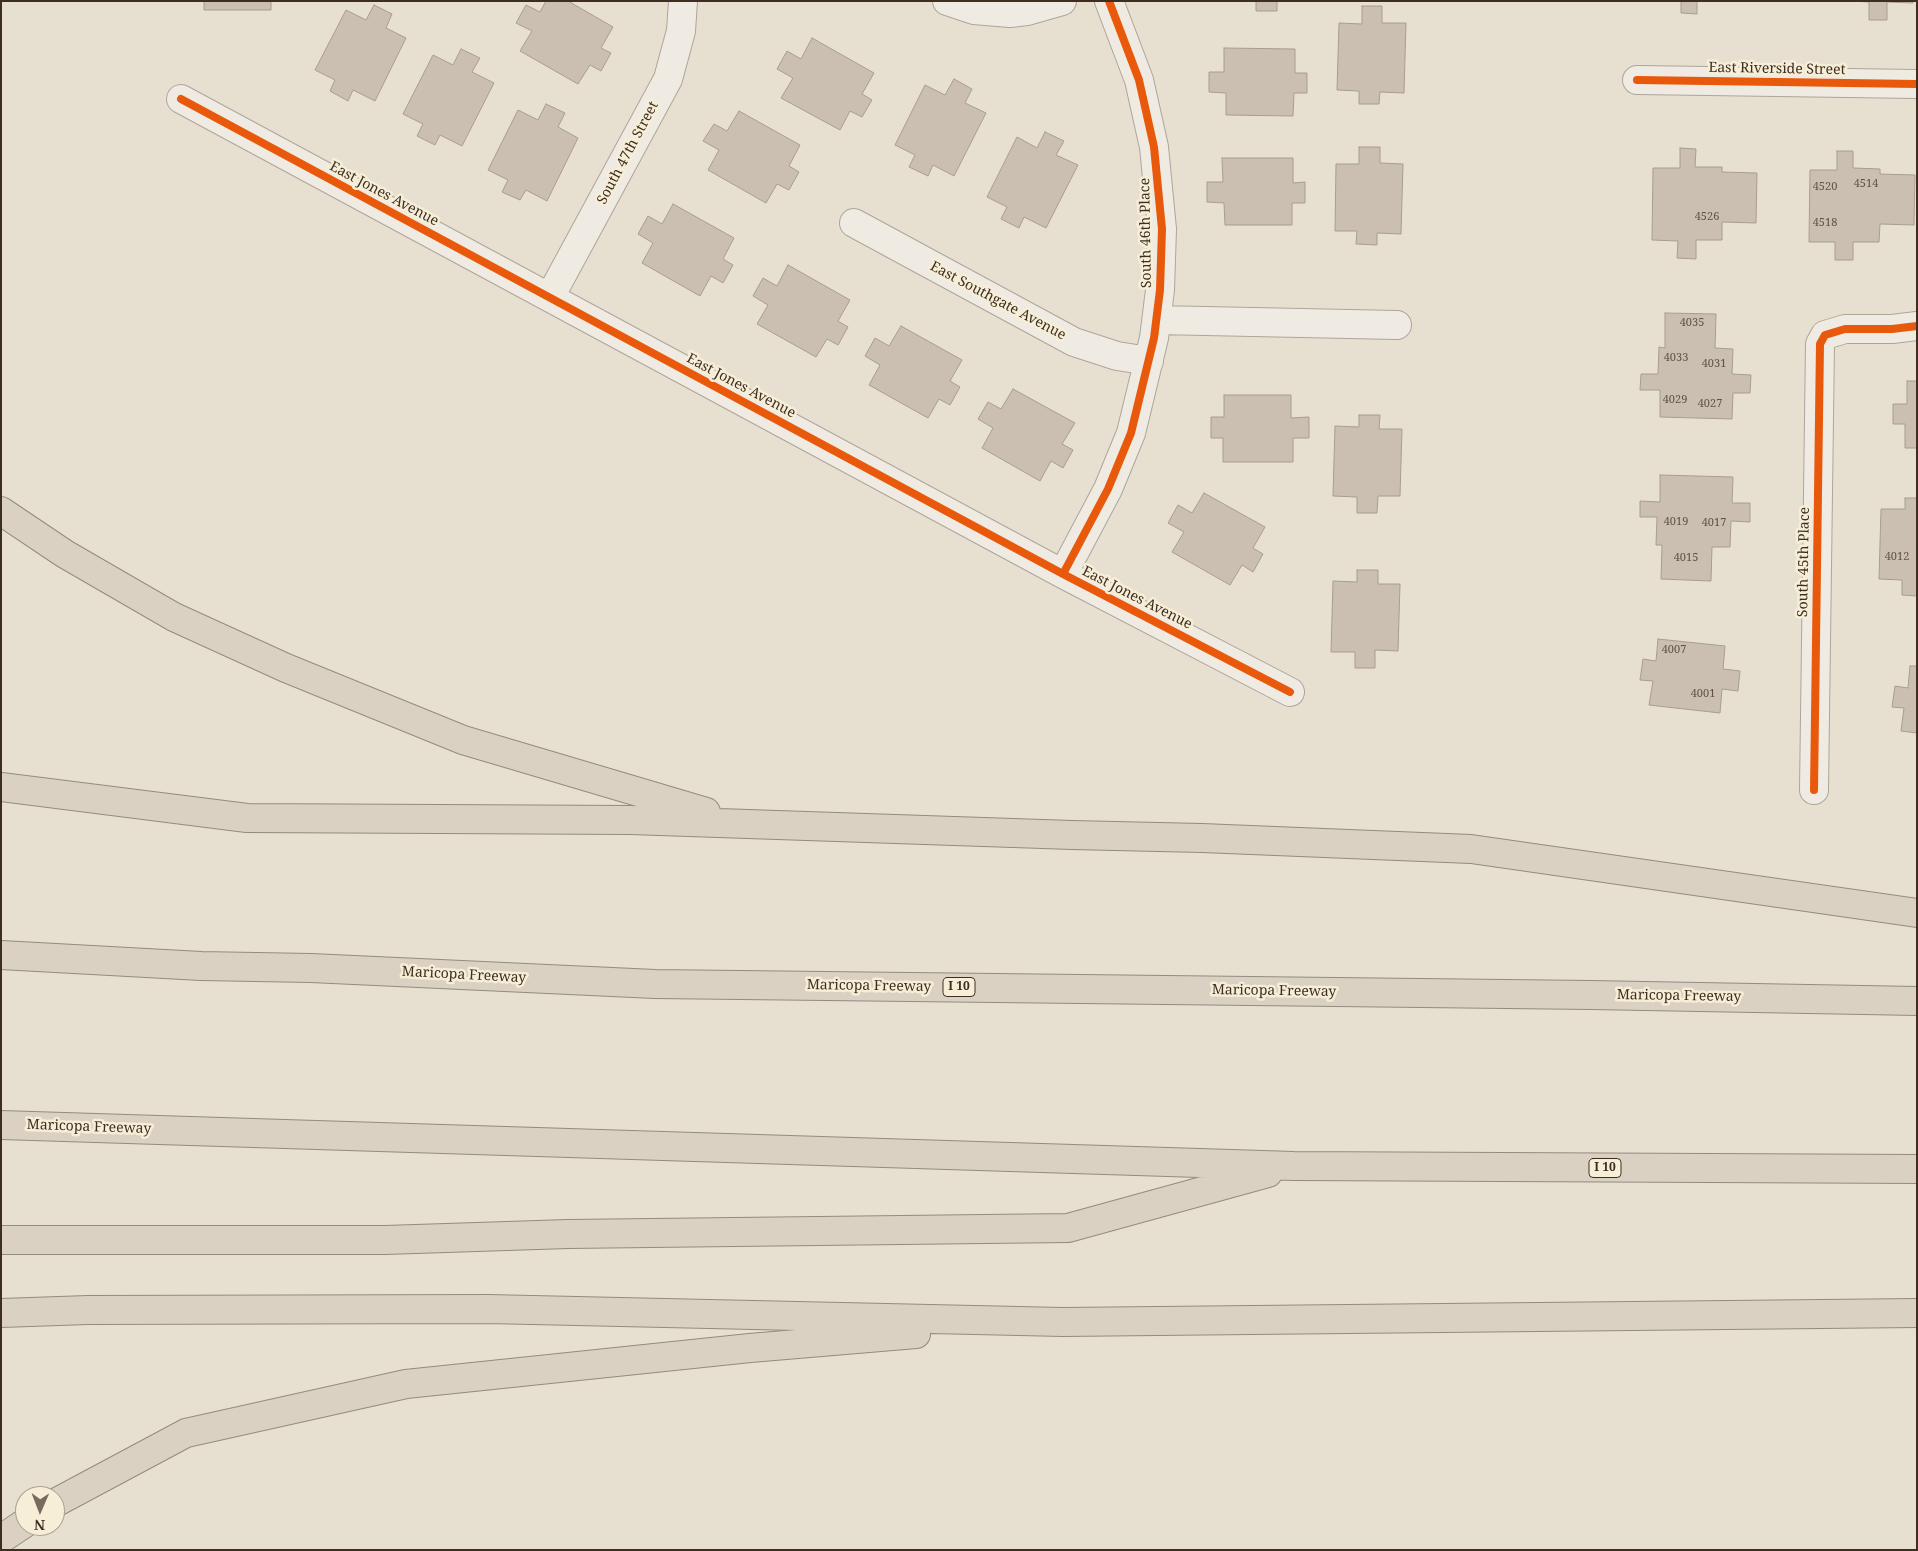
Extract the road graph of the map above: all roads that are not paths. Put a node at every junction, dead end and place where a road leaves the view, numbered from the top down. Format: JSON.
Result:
{"nodes":[{"id":1,"x":683,"y":1,"type":"edge"},
{"id":2,"x":947,"y":1,"type":"edge"},
{"id":3,"x":1062,"y":1,"type":"edge"},
{"id":4,"x":1109,"y":1,"type":"edge"},
{"id":5,"x":1637,"y":80,"type":"dead end"},
{"id":6,"x":1917,"y":84,"type":"edge"},
{"id":7,"x":180,"y":99,"type":"dead end"},
{"id":8,"x":854,"y":223,"type":"dead end"},
{"id":9,"x":550,"y":297,"type":"junction"},
{"id":10,"x":1157,"y":320,"type":"junction"},
{"id":11,"x":1397,"y":325,"type":"dead end"},
{"id":12,"x":1917,"y":326,"type":"edge"},
{"id":13,"x":1149,"y":362,"type":"junction"},
{"id":14,"x":1,"y":511,"type":"edge"},
{"id":15,"x":1064,"y":574,"type":"junction"},
{"id":16,"x":1290,"y":692,"type":"dead end"},
{"id":17,"x":1,"y":787,"type":"edge"},
{"id":18,"x":1814,"y":790,"type":"dead end"},
{"id":19,"x":748,"y":824,"type":"junction"},
{"id":20,"x":1917,"y":913,"type":"edge"},
{"id":21,"x":1,"y":954,"type":"edge"},
{"id":22,"x":1917,"y":1001,"type":"edge"},
{"id":23,"x":1,"y":1124,"type":"edge"},
{"id":24,"x":1294,"y":1166,"type":"junction"},
{"id":25,"x":1917,"y":1169,"type":"edge"},
{"id":26,"x":1,"y":1240,"type":"edge"},
{"id":27,"x":1,"y":1313,"type":"edge"},
{"id":28,"x":1917,"y":1313,"type":"edge"},
{"id":29,"x":1063,"y":1322,"type":"junction"},
{"id":30,"x":65,"y":1498,"type":"edge"},
{"id":31,"x":15,"y":1530,"type":"edge"},
{"id":32,"x":1,"y":1539,"type":"edge"}],
"edges":[{"from":1,"to":9,"type":"street","name":"South 47th Street"},
{"from":2,"to":3,"type":"street"},
{"from":4,"to":10,"type":"street","name":"South 46th Place"},
{"from":5,"to":6,"type":"street","name":"East Riverside Street"},
{"from":7,"to":9,"type":"street","name":"East Jones Avenue"},
{"from":8,"to":13,"type":"street","name":"East Southgate Avenue"},
{"from":9,"to":15,"type":"street","name":"East Jones Avenue"},
{"from":10,"to":11,"type":"street"},
{"from":10,"to":13,"type":"street","name":"South 46th Place"},
{"from":12,"to":18,"type":"street","name":"South 45th Place"},
{"from":13,"to":15,"type":"street","name":"South 46th Place"},
{"from":14,"to":19,"type":"highway"},
{"from":15,"to":16,"type":"street","name":"East Jones Avenue"},
{"from":17,"to":19,"type":"highway"},
{"from":19,"to":20,"type":"highway"},
{"from":21,"to":22,"type":"highway","name":"Maricopa Freeway","number":"I 10"},
{"from":23,"to":24,"type":"highway","name":"Maricopa Freeway","number":"I 10"},
{"from":24,"to":25,"type":"highway","name":"Maricopa Freeway","number":"I 10"},
{"from":24,"to":26,"type":"highway"},
{"from":27,"to":29,"type":"highway"},
{"from":28,"to":29,"type":"highway"},
{"from":29,"to":30,"type":"highway"},
{"from":31,"to":32,"type":"highway"}]}
